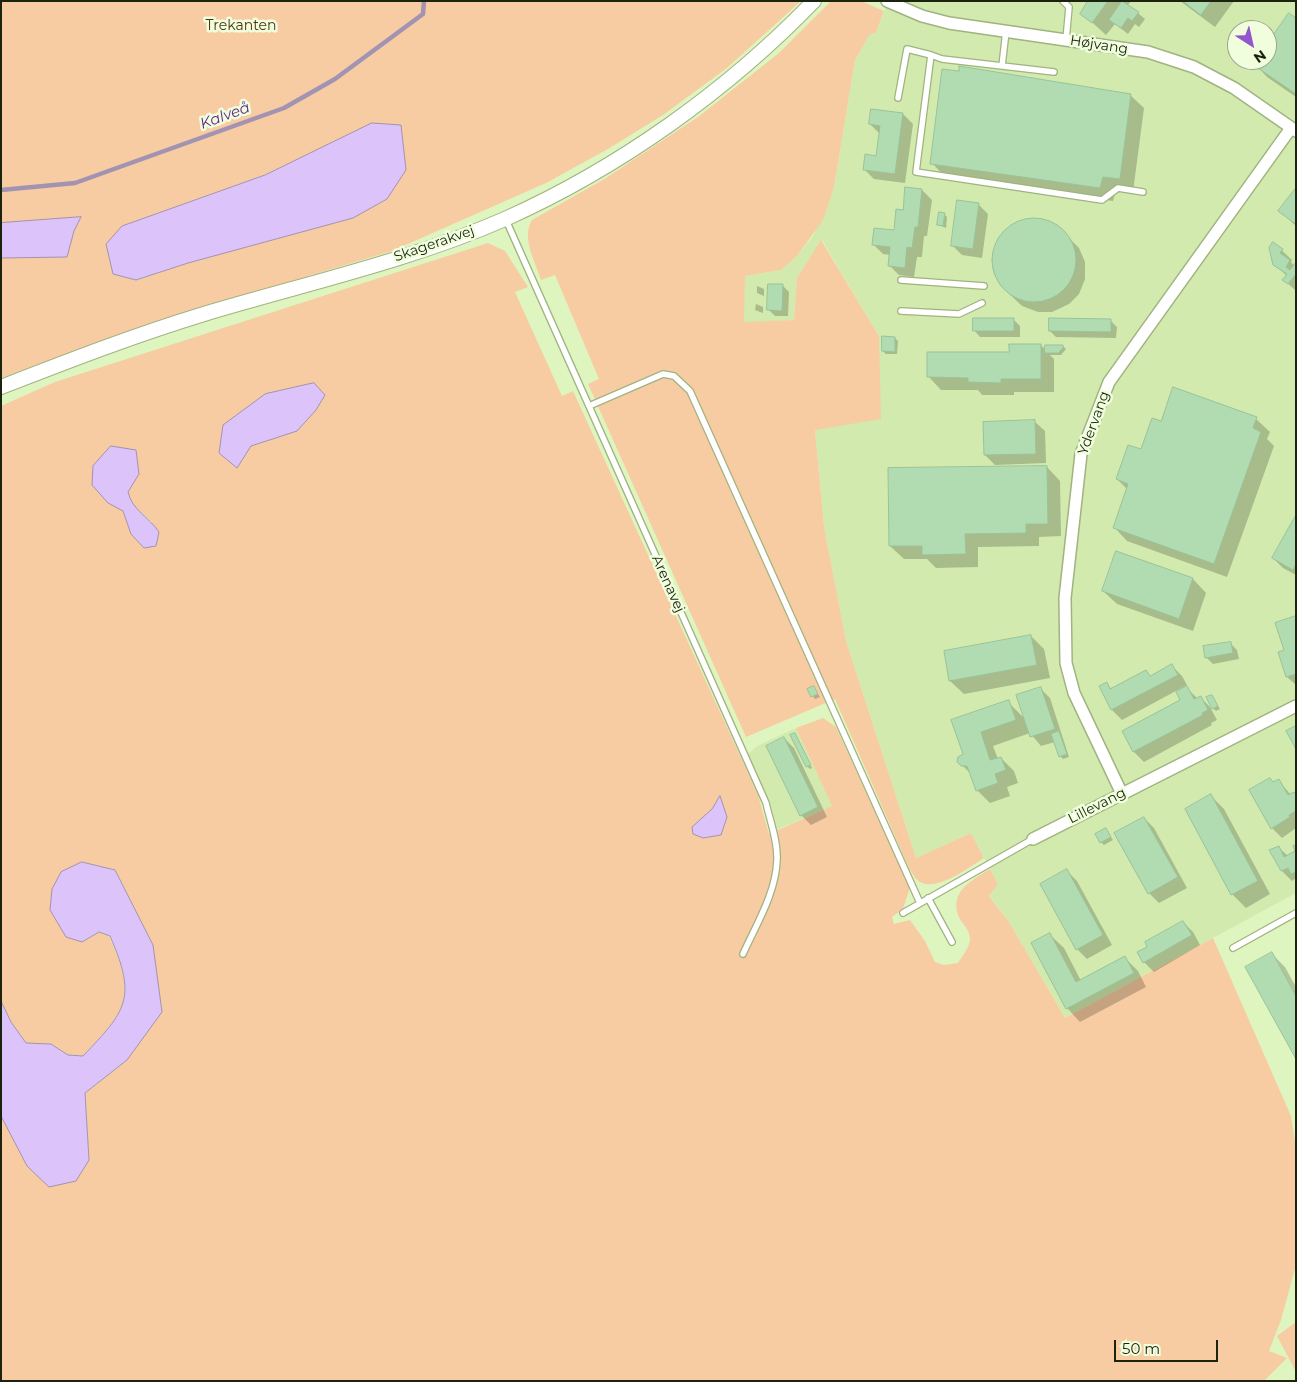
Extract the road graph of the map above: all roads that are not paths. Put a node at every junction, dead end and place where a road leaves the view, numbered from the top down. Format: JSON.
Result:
{"nodes":[{"id":1,"x":814,"y":1,"type":"edge"},
{"id":2,"x":887,"y":1,"type":"edge"},
{"id":3,"x":1063,"y":1,"type":"edge"},
{"id":4,"x":1006,"y":31,"type":"junction"},
{"id":5,"x":1066,"y":40,"type":"junction"},
{"id":6,"x":931,"y":55,"type":"junction"},
{"id":7,"x":1002,"y":66,"type":"junction"},
{"id":8,"x":1054,"y":72,"type":"dead end"},
{"id":9,"x":898,"y":98,"type":"dead end"},
{"id":10,"x":1294,"y":130,"type":"edge"},
{"id":11,"x":1143,"y":192,"type":"dead end"},
{"id":12,"x":505,"y":219,"type":"junction"},
{"id":13,"x":901,"y":280,"type":"dead end"},
{"id":14,"x":984,"y":286,"type":"dead end"},
{"id":15,"x":982,"y":304,"type":"dead end"},
{"id":16,"x":901,"y":311,"type":"dead end"},
{"id":17,"x":1,"y":387,"type":"edge"},
{"id":18,"x":589,"y":406,"type":"junction"},
{"id":19,"x":1296,"y":706,"type":"edge"},
{"id":20,"x":1122,"y":794,"type":"junction"},
{"id":21,"x":1033,"y":839,"type":"joint"},
{"id":22,"x":928,"y":898,"type":"junction"},
{"id":23,"x":920,"y":903,"type":"junction"},
{"id":24,"x":903,"y":913,"type":"dead end"},
{"id":25,"x":1296,"y":913,"type":"edge"},
{"id":26,"x":952,"y":942,"type":"dead end"},
{"id":27,"x":1233,"y":948,"type":"dead end"},
{"id":28,"x":743,"y":954,"type":"dead end"}],
"edges":[{"from":1,"to":12,"type":"street","name":"Skagerakvej"},
{"from":2,"to":4,"type":"street","name":"Højvang"},
{"from":3,"to":5,"type":"lane"},
{"from":4,"to":5,"type":"street","name":"Højvang"},
{"from":4,"to":7,"type":"lane"},
{"from":5,"to":10,"type":"street","name":"Højvang"},
{"from":6,"to":7,"type":"lane"},
{"from":6,"to":9,"type":"lane"},
{"from":6,"to":11,"type":"lane"},
{"from":7,"to":8,"type":"lane"},
{"from":10,"to":20,"type":"street","name":"Ydervang"},
{"from":12,"to":17,"type":"street","name":"Skagerakvej"},
{"from":12,"to":18,"type":"lane","name":"Arenavej"},
{"from":13,"to":14,"type":"lane"},
{"from":15,"to":16,"type":"lane"},
{"from":18,"to":23,"type":"lane"},
{"from":18,"to":28,"type":"lane","name":"Arenavej"},
{"from":19,"to":20,"type":"street","name":"Lillevang"},
{"from":20,"to":21,"type":"street","name":"Lillevang"},
{"from":21,"to":22,"type":"lane","name":"Lillevang"},
{"from":22,"to":23,"type":"lane","name":"Lillevang"},
{"from":22,"to":26,"type":"lane"},
{"from":23,"to":24,"type":"lane","name":"Lillevang"},
{"from":25,"to":27,"type":"lane"}]}
